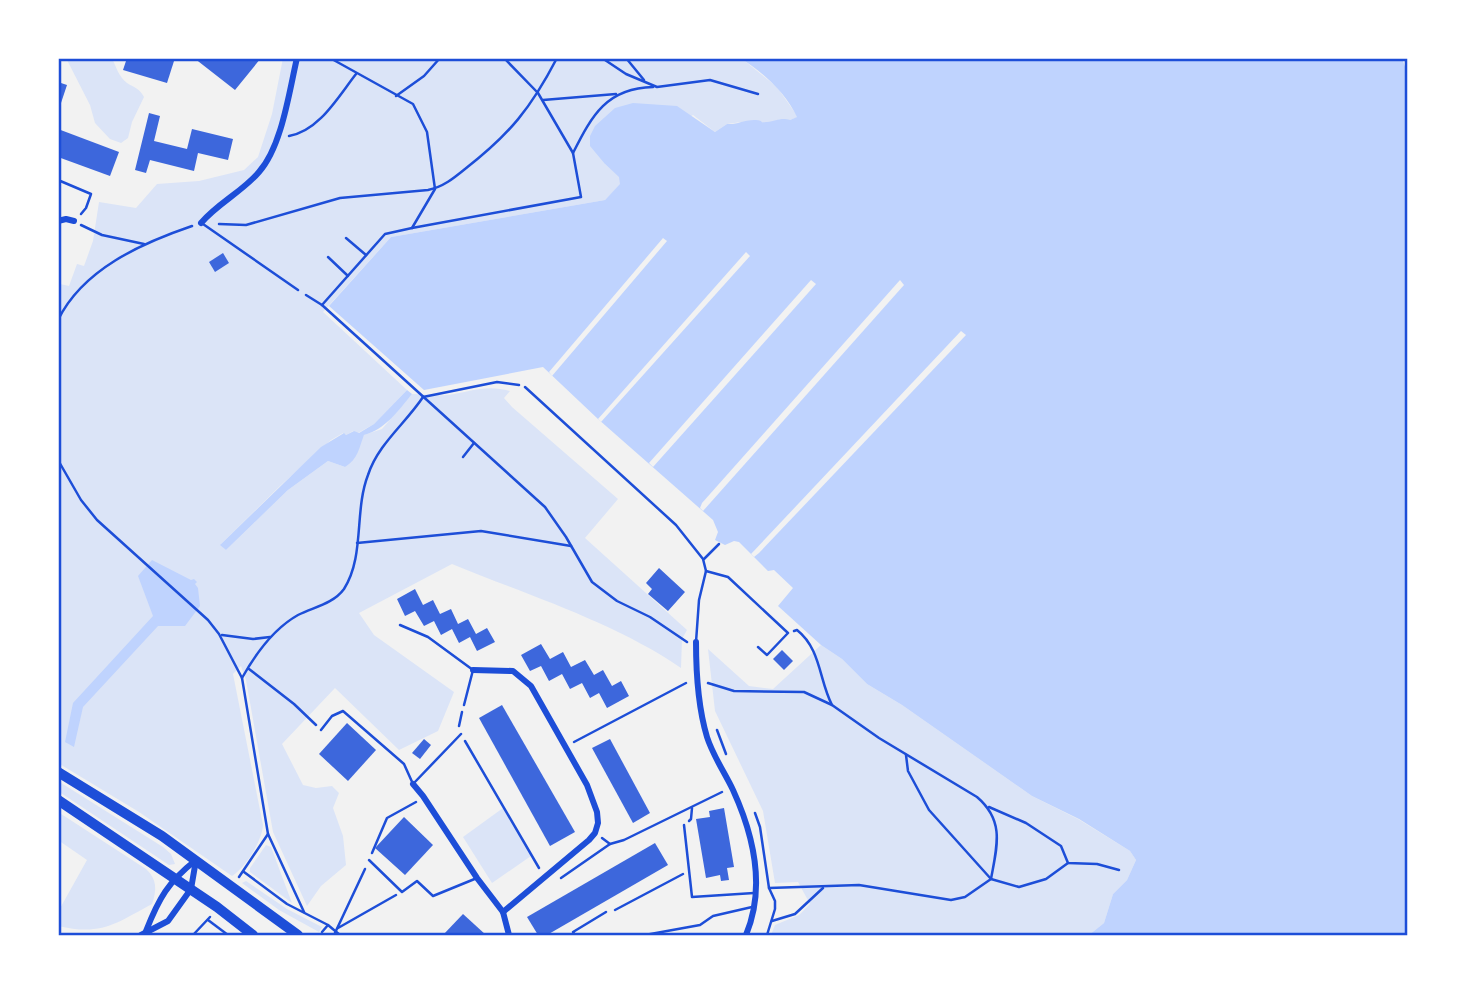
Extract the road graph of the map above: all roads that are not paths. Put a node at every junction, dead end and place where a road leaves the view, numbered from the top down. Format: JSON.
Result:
{"nodes":[{"id":1,"x":297,"y":58,"type":"edge"},
{"id":2,"x":74,"y":220,"type":"road end"},
{"id":3,"x":58,"y":221,"type":"edge"},
{"id":4,"x":201,"y":223,"type":"joint"},
{"id":5,"x":298,"y":290,"type":"road end"},
{"id":6,"x":525,"y":387,"type":"road end"},
{"id":7,"x":719,"y":544,"type":"dead end"},
{"id":8,"x":703,"y":559,"type":"junction"},
{"id":9,"x":706,"y":570,"type":"junction"},
{"id":10,"x":400,"y":625,"type":"dead end"},
{"id":11,"x":696,"y":642,"type":"joint"},
{"id":12,"x":758,"y":647,"type":"dead end"},
{"id":13,"x":473,"y":670,"type":"junction"},
{"id":14,"x":464,"y":705,"type":"road end"},
{"id":15,"x":321,"y":730,"type":"road end"},
{"id":16,"x":461,"y":734,"type":"road end"},
{"id":17,"x":58,"y":772,"type":"edge"},
{"id":18,"x":413,"y":784,"type":"junction"},
{"id":19,"x":58,"y":800,"type":"edge"},
{"id":20,"x":684,"y":825,"type":"dead end"},
{"id":21,"x":195,"y":860,"type":"junction"},
{"id":22,"x":369,"y":860,"type":"dead end"},
{"id":23,"x":174,"y":878,"type":"junction"},
{"id":24,"x":477,"y":878,"type":"junction"},
{"id":25,"x":191,"y":889,"type":"junction"},
{"id":26,"x":757,"y":893,"type":"junction"},
{"id":27,"x":755,"y":907,"type":"junction"},
{"id":28,"x":503,"y":912,"type":"junction"},
{"id":29,"x":606,"y":912,"type":"road end"},
{"id":30,"x":144,"y":933,"type":"edge"},
{"id":31,"x":253,"y":935,"type":"edge"},
{"id":32,"x":298,"y":935,"type":"edge"},
{"id":33,"x":509,"y":935,"type":"edge"},
{"id":34,"x":575,"y":935,"type":"edge"},
{"id":35,"x":645,"y":935,"type":"edge"},
{"id":36,"x":746,"y":935,"type":"edge"}],
"edges":[{"from":1,"to":4,"type":"street"},
{"from":2,"to":3,"type":"street"},
{"from":4,"to":5,"type":"lane"},
{"from":6,"to":8,"type":"lane"},
{"from":7,"to":8,"type":"lane"},
{"from":8,"to":9,"type":"lane"},
{"from":9,"to":11,"type":"lane"},
{"from":9,"to":12,"type":"lane"},
{"from":10,"to":13,"type":"lane"},
{"from":11,"to":26,"type":"street"},
{"from":13,"to":14,"type":"lane"},
{"from":13,"to":28,"type":"street"},
{"from":15,"to":18,"type":"lane"},
{"from":16,"to":18,"type":"lane"},
{"from":17,"to":21,"type":"main road"},
{"from":18,"to":24,"type":"street"},
{"from":19,"to":23,"type":"main road"},
{"from":20,"to":26,"type":"lane"},
{"from":21,"to":23,"type":"street"},
{"from":21,"to":25,"type":"street"},
{"from":21,"to":32,"type":"main road"},
{"from":22,"to":24,"type":"lane"},
{"from":23,"to":25,"type":"main road"},
{"from":23,"to":30,"type":"street"},
{"from":24,"to":28,"type":"street"},
{"from":25,"to":30,"type":"street"},
{"from":25,"to":31,"type":"main road"},
{"from":26,"to":27,"type":"street"},
{"from":27,"to":35,"type":"lane"},
{"from":27,"to":36,"type":"street"},
{"from":28,"to":33,"type":"street"},
{"from":29,"to":34,"type":"lane"}]}
